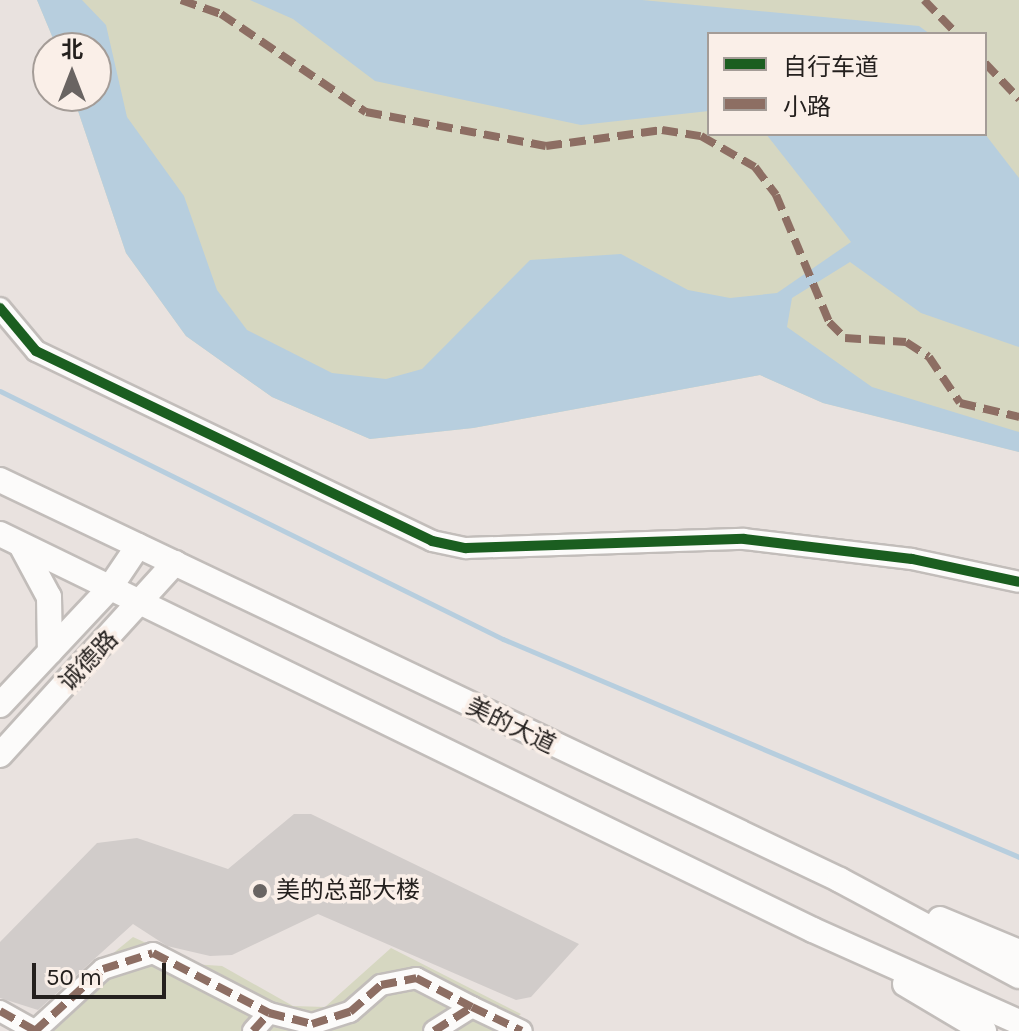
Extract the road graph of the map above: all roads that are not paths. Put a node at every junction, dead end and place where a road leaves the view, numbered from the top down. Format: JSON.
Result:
{"nodes":[{"id":1,"x":0,"y":308,"type":"edge"},
{"id":2,"x":0,"y":480,"type":"edge"},
{"id":3,"x":10,"y":539,"type":"edge"},
{"id":4,"x":138,"y":546,"type":"junction"},
{"id":5,"x":175,"y":563,"type":"junction"},
{"id":6,"x":1019,"y":582,"type":"edge"},
{"id":7,"x":109,"y":589,"type":"junction"},
{"id":8,"x":142,"y":606,"type":"junction"},
{"id":9,"x":50,"y":652,"type":"junction"},
{"id":10,"x":0,"y":705,"type":"edge"},
{"id":11,"x":0,"y":755,"type":"edge"},
{"id":12,"x":840,"y":880,"type":"junction"},
{"id":13,"x":813,"y":930,"type":"junction"},
{"id":14,"x":1019,"y":952,"type":"edge"},
{"id":15,"x":1019,"y":976,"type":"edge"},
{"id":16,"x":472,"y":1007,"type":"junction"},
{"id":17,"x":0,"y":1011,"type":"edge"},
{"id":18,"x":269,"y":1013,"type":"junction"},
{"id":19,"x":1019,"y":1022,"type":"edge"},
{"id":20,"x":35,"y":1031,"type":"edge"},
{"id":21,"x":253,"y":1031,"type":"edge"},
{"id":22,"x":434,"y":1031,"type":"edge"},
{"id":23,"x":522,"y":1031,"type":"edge"},
{"id":24,"x":984,"y":1031,"type":"edge"}],
"edges":[{"from":1,"to":6,"type":"street"},
{"from":2,"to":4,"type":"main road","name":"美的大道"},
{"from":3,"to":7,"type":"main road"},
{"from":3,"to":9,"type":"main road"},
{"from":4,"to":5,"type":"main road","name":"美的大道"},
{"from":4,"to":7,"type":"main road","name":"诚德路"},
{"from":5,"to":8,"type":"main road","name":"诚德路"},
{"from":5,"to":12,"type":"main road","name":"美的大道"},
{"from":7,"to":8,"type":"main road"},
{"from":7,"to":9,"type":"main road","name":"诚德路"},
{"from":8,"to":11,"type":"main road","name":"诚德路"},
{"from":8,"to":13,"type":"main road"},
{"from":9,"to":10,"type":"main road","name":"诚德路"},
{"from":12,"to":14,"type":"main road"},
{"from":12,"to":15,"type":"main road","name":"美的大道"},
{"from":13,"to":19,"type":"main road"},
{"from":13,"to":24,"type":"main road"},
{"from":16,"to":18,"type":"street"},
{"from":16,"to":22,"type":"street"},
{"from":16,"to":23,"type":"street"},
{"from":17,"to":20,"type":"street"},
{"from":18,"to":20,"type":"street"},
{"from":18,"to":21,"type":"street"}]}
